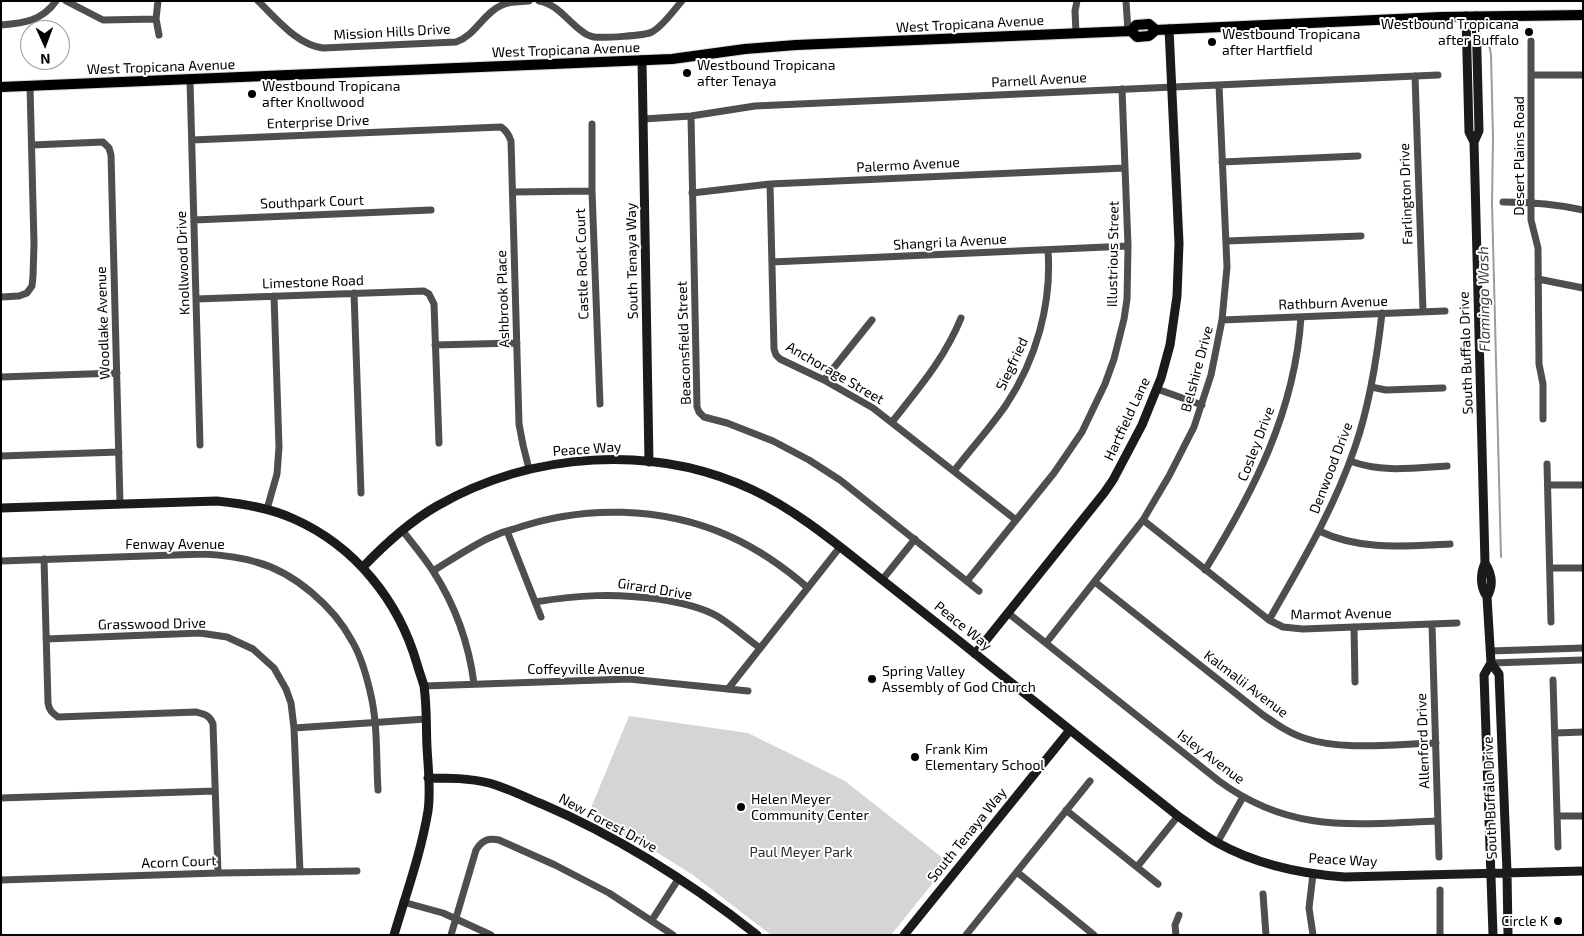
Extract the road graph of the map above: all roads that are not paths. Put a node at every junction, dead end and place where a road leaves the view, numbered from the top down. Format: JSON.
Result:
{"nodes":[{"id":1,"x":56,"y":1,"type":"edge"},
{"id":2,"x":66,"y":1,"type":"edge"},
{"id":3,"x":158,"y":1,"type":"edge"},
{"id":4,"x":258,"y":1,"type":"edge"},
{"id":5,"x":529,"y":1,"type":"edge"},
{"id":6,"x":539,"y":1,"type":"edge"},
{"id":7,"x":682,"y":1,"type":"edge"},
{"id":8,"x":1077,"y":1,"type":"edge"},
{"id":9,"x":1126,"y":1,"type":"edge"},
{"id":10,"x":1583,"y":15,"type":"edge"},
{"id":11,"x":1471,"y":16,"type":"junction"},
{"id":12,"x":156,"y":19,"type":"junction"},
{"id":13,"x":1,"y":25,"type":"edge"},
{"id":14,"x":1169,"y":29,"type":"junction"},
{"id":15,"x":1130,"y":31,"type":"junction"},
{"id":16,"x":1076,"y":33,"type":"junction"},
{"id":17,"x":159,"y":35,"type":"dead end"},
{"id":18,"x":1531,"y":41,"type":"dead end"},
{"id":19,"x":642,"y":60,"type":"junction"},
{"id":20,"x":1531,"y":75,"type":"junction"},
{"id":21,"x":1583,"y":75,"type":"edge"},
{"id":22,"x":1415,"y":76,"type":"junction"},
{"id":23,"x":1438,"y":76,"type":"dead end"},
{"id":24,"x":190,"y":80,"type":"junction"},
{"id":25,"x":1219,"y":85,"type":"junction"},
{"id":26,"x":30,"y":86,"type":"junction"},
{"id":27,"x":1172,"y":87,"type":"junction"},
{"id":28,"x":1,"y":88,"type":"edge"},
{"id":29,"x":1122,"y":89,"type":"junction"},
{"id":30,"x":691,"y":116,"type":"junction"},
{"id":31,"x":643,"y":119,"type":"junction"},
{"id":32,"x":592,"y":124,"type":"dead end"},
{"id":33,"x":505,"y":130,"type":"joint"},
{"id":34,"x":192,"y":140,"type":"junction"},
{"id":35,"x":32,"y":145,"type":"junction"},
{"id":36,"x":1358,"y":156,"type":"dead end"},
{"id":37,"x":1222,"y":162,"type":"junction"},
{"id":38,"x":1125,"y":168,"type":"junction"},
{"id":39,"x":770,"y":184,"type":"junction"},
{"id":40,"x":592,"y":191,"type":"junction"},
{"id":41,"x":513,"y":192,"type":"junction"},
{"id":42,"x":692,"y":193,"type":"junction"},
{"id":43,"x":1502,"y":202,"type":"dead end"},
{"id":44,"x":1531,"y":202,"type":"junction"},
{"id":45,"x":431,"y":210,"type":"dead end"},
{"id":46,"x":1583,"y":210,"type":"edge"},
{"id":47,"x":194,"y":220,"type":"junction"},
{"id":48,"x":1361,"y":236,"type":"dead end"},
{"id":49,"x":1226,"y":241,"type":"junction"},
{"id":50,"x":1128,"y":246,"type":"junction"},
{"id":51,"x":1048,"y":250,"type":"junction"},
{"id":52,"x":772,"y":262,"type":"junction"},
{"id":53,"x":1538,"y":279,"type":"junction"},
{"id":54,"x":1583,"y":288,"type":"edge"},
{"id":55,"x":354,"y":293,"type":"junction"},
{"id":56,"x":274,"y":296,"type":"junction"},
{"id":57,"x":1,"y":297,"type":"edge"},
{"id":58,"x":196,"y":299,"type":"junction"},
{"id":59,"x":1444,"y":311,"type":"dead end"},
{"id":60,"x":1423,"y":312,"type":"junction"},
{"id":61,"x":1382,"y":313,"type":"junction"},
{"id":62,"x":1301,"y":317,"type":"junction"},
{"id":63,"x":961,"y":318,"type":"dead end"},
{"id":64,"x":872,"y":320,"type":"dead end"},
{"id":65,"x":1222,"y":320,"type":"junction"},
{"id":66,"x":517,"y":343,"type":"junction"},
{"id":67,"x":434,"y":345,"type":"junction"},
{"id":68,"x":117,"y":373,"type":"junction"},
{"id":69,"x":1,"y":378,"type":"edge"},
{"id":70,"x":824,"y":380,"type":"junction"},
{"id":71,"x":1371,"y":387,"type":"junction"},
{"id":72,"x":1443,"y":388,"type":"dead end"},
{"id":73,"x":1157,"y":390,"type":"junction"},
{"id":74,"x":600,"y":404,"type":"dead end"},
{"id":75,"x":1202,"y":405,"type":"junction"},
{"id":76,"x":1543,"y":419,"type":"dead end"},
{"id":77,"x":892,"y":422,"type":"junction"},
{"id":78,"x":438,"y":444,"type":"dead end"},
{"id":79,"x":200,"y":445,"type":"dead end"},
{"id":80,"x":119,"y":452,"type":"junction"},
{"id":81,"x":1,"y":456,"type":"edge"},
{"id":82,"x":1350,"y":461,"type":"junction"},
{"id":83,"x":649,"y":462,"type":"junction"},
{"id":84,"x":1547,"y":464,"type":"dead end"},
{"id":85,"x":1446,"y":466,"type":"dead end"},
{"id":86,"x":529,"y":469,"type":"junction"},
{"id":87,"x":954,"y":471,"type":"junction"},
{"id":88,"x":1548,"y":485,"type":"junction"},
{"id":89,"x":1583,"y":485,"type":"edge"},
{"id":90,"x":361,"y":493,"type":"dead end"},
{"id":91,"x":120,"y":503,"type":"junction"},
{"id":92,"x":1,"y":508,"type":"edge"},
{"id":93,"x":267,"y":509,"type":"junction"},
{"id":94,"x":1016,"y":520,"type":"junction"},
{"id":95,"x":1143,"y":520,"type":"junction"},
{"id":96,"x":402,"y":530,"type":"junction"},
{"id":97,"x":507,"y":531,"type":"junction"},
{"id":98,"x":1319,"y":531,"type":"junction"},
{"id":99,"x":915,"y":540,"type":"junction"},
{"id":100,"x":1450,"y":544,"type":"dead end"},
{"id":101,"x":840,"y":547,"type":"junction"},
{"id":102,"x":44,"y":559,"type":"junction"},
{"id":103,"x":1,"y":561,"type":"edge"},
{"id":104,"x":363,"y":567,"type":"junction"},
{"id":105,"x":1550,"y":568,"type":"junction"},
{"id":106,"x":1583,"y":568,"type":"edge"},
{"id":107,"x":1205,"y":570,"type":"junction"},
{"id":108,"x":433,"y":571,"type":"junction"},
{"id":109,"x":882,"y":580,"type":"junction"},
{"id":110,"x":967,"y":581,"type":"junction"},
{"id":111,"x":1095,"y":582,"type":"junction"},
{"id":112,"x":808,"y":588,"type":"junction"},
{"id":113,"x":979,"y":591,"type":"dead end"},
{"id":114,"x":535,"y":602,"type":"junction"},
{"id":115,"x":1008,"y":613,"type":"junction"},
{"id":116,"x":541,"y":617,"type":"dead end"},
{"id":117,"x":1269,"y":620,"type":"junction"},
{"id":118,"x":1551,"y":622,"type":"dead end"},
{"id":119,"x":1456,"y":623,"type":"dead end"},
{"id":120,"x":1432,"y":624,"type":"junction"},
{"id":121,"x":1354,"y":627,"type":"junction"},
{"id":122,"x":46,"y":639,"type":"junction"},
{"id":123,"x":1046,"y":643,"type":"junction"},
{"id":124,"x":760,"y":648,"type":"junction"},
{"id":125,"x":1583,"y":648,"type":"edge"},
{"id":126,"x":1490,"y":651,"type":"junction"},
{"id":127,"x":975,"y":654,"type":"junction"},
{"id":128,"x":1583,"y":660,"type":"edge"},
{"id":129,"x":1491,"y":663,"type":"junction"},
{"id":130,"x":1553,"y":680,"type":"dead end"},
{"id":131,"x":1355,"y":682,"type":"dead end"},
{"id":132,"x":474,"y":684,"type":"junction"},
{"id":133,"x":424,"y":686,"type":"junction"},
{"id":134,"x":728,"y":689,"type":"junction"},
{"id":135,"x":748,"y":691,"type":"dead end"},
{"id":136,"x":426,"y":719,"type":"junction"},
{"id":137,"x":374,"y":723,"type":"junction"},
{"id":138,"x":294,"y":728,"type":"junction"},
{"id":139,"x":1070,"y":730,"type":"junction"},
{"id":140,"x":1583,"y":732,"type":"edge"},
{"id":141,"x":1554,"y":733,"type":"junction"},
{"id":142,"x":1436,"y":742,"type":"junction"},
{"id":143,"x":428,"y":778,"type":"junction"},
{"id":144,"x":1090,"y":781,"type":"dead end"},
{"id":145,"x":378,"y":790,"type":"dead end"},
{"id":146,"x":215,"y":791,"type":"junction"},
{"id":147,"x":1243,"y":797,"type":"junction"},
{"id":148,"x":1,"y":798,"type":"edge"},
{"id":149,"x":1066,"y":810,"type":"junction"},
{"id":150,"x":1178,"y":816,"type":"junction"},
{"id":151,"x":1557,"y":816,"type":"junction"},
{"id":152,"x":1583,"y":816,"type":"edge"},
{"id":153,"x":1438,"y":821,"type":"junction"},
{"id":154,"x":1217,"y":843,"type":"junction"},
{"id":155,"x":1558,"y":847,"type":"dead end"},
{"id":156,"x":1439,"y":857,"type":"dead end"},
{"id":157,"x":1137,"y":867,"type":"junction"},
{"id":158,"x":357,"y":871,"type":"dead end"},
{"id":159,"x":1583,"y":871,"type":"edge"},
{"id":160,"x":300,"y":872,"type":"junction"},
{"id":161,"x":1016,"y":872,"type":"junction"},
{"id":162,"x":1492,"y":872,"type":"junction"},
{"id":163,"x":1507,"y":872,"type":"junction"},
{"id":164,"x":218,"y":873,"type":"junction"},
{"id":165,"x":1313,"y":874,"type":"junction"},
{"id":166,"x":679,"y":878,"type":"junction"},
{"id":167,"x":1,"y":880,"type":"edge"},
{"id":168,"x":1158,"y":884,"type":"dead end"},
{"id":169,"x":1440,"y":890,"type":"dead end"},
{"id":170,"x":1263,"y":894,"type":"dead end"},
{"id":171,"x":403,"y":902,"type":"junction"},
{"id":172,"x":1179,"y":915,"type":"dead end"},
{"id":173,"x":455,"y":918,"type":"junction"},
{"id":174,"x":652,"y":920,"type":"junction"},
{"id":175,"x":394,"y":935,"type":"edge"},
{"id":176,"x":451,"y":935,"type":"edge"},
{"id":177,"x":491,"y":935,"type":"edge"},
{"id":178,"x":673,"y":935,"type":"edge"},
{"id":179,"x":757,"y":935,"type":"edge"},
{"id":180,"x":904,"y":935,"type":"edge"},
{"id":181,"x":966,"y":935,"type":"edge"},
{"id":182,"x":1094,"y":935,"type":"edge"},
{"id":183,"x":1176,"y":935,"type":"edge"},
{"id":184,"x":1266,"y":935,"type":"edge"},
{"id":185,"x":1312,"y":935,"type":"edge"},
{"id":186,"x":1440,"y":935,"type":"edge"},
{"id":187,"x":1493,"y":935,"type":"edge"},
{"id":188,"x":1508,"y":935,"type":"edge"}],
"edges":[{"from":1,"to":13,"type":"street"},
{"from":2,"to":12,"type":"street"},
{"from":3,"to":12,"type":"street"},
{"from":4,"to":5,"type":"street","name":"Mission Hills Drive"},
{"from":6,"to":7,"type":"street"},
{"from":8,"to":16,"type":"street"},
{"from":9,"to":15,"type":"street"},
{"from":10,"to":11,"type":"main road","name":"West Tropicana Avenue"},
{"from":11,"to":14,"type":"main road","name":"West Tropicana Avenue"},
{"from":11,"to":126,"type":"street","name":"South Buffalo Drive"},
{"from":12,"to":17,"type":"street"},
{"from":14,"to":15,"type":"main road","name":"West Tropicana Avenue"},
{"from":14,"to":27,"type":"street","name":"Hartfield Lane"},
{"from":15,"to":16,"type":"main road","name":"West Tropicana Avenue"},
{"from":16,"to":19,"type":"main road","name":"West Tropicana Avenue"},
{"from":18,"to":20,"type":"street","name":"Desert Plains Road"},
{"from":19,"to":24,"type":"main road","name":"West Tropicana Avenue"},
{"from":19,"to":31,"type":"street","name":"South Tenaya Way"},
{"from":20,"to":21,"type":"street"},
{"from":20,"to":44,"type":"street","name":"Desert Plains Road"},
{"from":22,"to":23,"type":"street","name":"Parnell Avenue"},
{"from":22,"to":25,"type":"street","name":"Parnell Avenue"},
{"from":22,"to":60,"type":"street","name":"Farlington Drive"},
{"from":24,"to":26,"type":"main road","name":"West Tropicana Avenue"},
{"from":24,"to":34,"type":"street","name":"Knollwood Drive"},
{"from":25,"to":27,"type":"street","name":"Parnell Avenue"},
{"from":25,"to":37,"type":"street","name":"Belshire Drive"},
{"from":26,"to":28,"type":"main road","name":"West Tropicana Avenue"},
{"from":26,"to":35,"type":"street"},
{"from":27,"to":29,"type":"street","name":"Parnell Avenue"},
{"from":27,"to":73,"type":"street","name":"Hartfield Lane"},
{"from":29,"to":30,"type":"street","name":"Parnell Avenue"},
{"from":29,"to":38,"type":"street","name":"Illustrious Street"},
{"from":30,"to":31,"type":"street","name":"Parnell Avenue"},
{"from":30,"to":42,"type":"street","name":"Beaconsfield Street"},
{"from":31,"to":83,"type":"street","name":"South Tenaya Way"},
{"from":32,"to":40,"type":"street","name":"Castle Rock Court"},
{"from":33,"to":34,"type":"street","name":"Enterprise Drive"},
{"from":33,"to":41,"type":"street","name":"Ashbrook Place"},
{"from":34,"to":47,"type":"street","name":"Knollwood Drive"},
{"from":35,"to":57,"type":"street"},
{"from":35,"to":68,"type":"street","name":"Woodlake Avenue"},
{"from":36,"to":37,"type":"street"},
{"from":37,"to":49,"type":"street","name":"Belshire Drive"},
{"from":38,"to":39,"type":"street","name":"Palermo Avenue"},
{"from":38,"to":50,"type":"street","name":"Illustrious Street"},
{"from":39,"to":42,"type":"street","name":"Palermo Avenue"},
{"from":39,"to":52,"type":"street","name":"Anchorage Street"},
{"from":40,"to":41,"type":"street"},
{"from":40,"to":74,"type":"street","name":"Castle Rock Court"},
{"from":41,"to":66,"type":"street","name":"Ashbrook Place"},
{"from":42,"to":99,"type":"street","name":"Beaconsfield Street"},
{"from":43,"to":44,"type":"street"},
{"from":44,"to":46,"type":"street"},
{"from":44,"to":53,"type":"street","name":"Desert Plains Road"},
{"from":45,"to":47,"type":"street","name":"Southpark Court"},
{"from":47,"to":58,"type":"street","name":"Knollwood Drive"},
{"from":48,"to":49,"type":"street"},
{"from":49,"to":65,"type":"street","name":"Belshire Drive"},
{"from":50,"to":51,"type":"street","name":"Shangri la Avenue"},
{"from":50,"to":94,"type":"street","name":"Illustrious Street"},
{"from":51,"to":52,"type":"street","name":"Shangri la Avenue"},
{"from":51,"to":87,"type":"street","name":"Siegfried"},
{"from":52,"to":70,"type":"street","name":"Anchorage Street"},
{"from":53,"to":54,"type":"street"},
{"from":53,"to":76,"type":"street","name":"Desert Plains Road"},
{"from":55,"to":56,"type":"street","name":"Limestone Road"},
{"from":55,"to":67,"type":"street","name":"Limestone Road"},
{"from":55,"to":90,"type":"street"},
{"from":56,"to":58,"type":"street","name":"Limestone Road"},
{"from":56,"to":93,"type":"street"},
{"from":58,"to":79,"type":"street","name":"Knollwood Drive"},
{"from":59,"to":60,"type":"street","name":"Rathburn Avenue"},
{"from":60,"to":61,"type":"street","name":"Rathburn Avenue"},
{"from":61,"to":62,"type":"street","name":"Rathburn Avenue"},
{"from":61,"to":71,"type":"street","name":"Denwood Drive"},
{"from":62,"to":65,"type":"street","name":"Rathburn Avenue"},
{"from":62,"to":107,"type":"street","name":"Cosley Drive"},
{"from":63,"to":77,"type":"street"},
{"from":64,"to":70,"type":"street"},
{"from":65,"to":75,"type":"street","name":"Belshire Drive"},
{"from":66,"to":67,"type":"street"},
{"from":66,"to":86,"type":"street","name":"Ashbrook Place"},
{"from":67,"to":78,"type":"street"},
{"from":68,"to":69,"type":"street"},
{"from":68,"to":80,"type":"street","name":"Woodlake Avenue"},
{"from":70,"to":77,"type":"street","name":"Anchorage Street"},
{"from":71,"to":72,"type":"street"},
{"from":71,"to":82,"type":"street","name":"Denwood Drive"},
{"from":73,"to":75,"type":"street"},
{"from":73,"to":115,"type":"street","name":"Hartfield Lane"},
{"from":75,"to":95,"type":"street","name":"Belshire Drive"},
{"from":77,"to":87,"type":"street","name":"Anchorage Street"},
{"from":80,"to":81,"type":"street"},
{"from":80,"to":91,"type":"street","name":"Woodlake Avenue"},
{"from":82,"to":85,"type":"street"},
{"from":82,"to":98,"type":"street","name":"Denwood Drive"},
{"from":83,"to":86,"type":"street","name":"Peace Way"},
{"from":83,"to":101,"type":"street","name":"Peace Way"},
{"from":84,"to":88,"type":"street"},
{"from":86,"to":96,"type":"street","name":"Peace Way"},
{"from":87,"to":94,"type":"street","name":"Anchorage Street"},
{"from":88,"to":89,"type":"street"},
{"from":88,"to":105,"type":"street"},
{"from":91,"to":92,"type":"street"},
{"from":91,"to":93,"type":"street"},
{"from":93,"to":104,"type":"street"},
{"from":94,"to":110,"type":"street","name":"Illustrious Street"},
{"from":95,"to":107,"type":"street","name":"Marmot Avenue"},
{"from":95,"to":111,"type":"street","name":"Belshire Drive"},
{"from":96,"to":104,"type":"street","name":"Peace Way"},
{"from":96,"to":108,"type":"street"},
{"from":97,"to":108,"type":"street"},
{"from":97,"to":112,"type":"street"},
{"from":97,"to":114,"type":"street"},
{"from":98,"to":100,"type":"street"},
{"from":98,"to":117,"type":"street","name":"Denwood Drive"},
{"from":99,"to":109,"type":"street"},
{"from":99,"to":110,"type":"street","name":"Beaconsfield Street"},
{"from":101,"to":109,"type":"street","name":"Peace Way"},
{"from":101,"to":112,"type":"street"},
{"from":102,"to":103,"type":"street","name":"Fenway Avenue"},
{"from":102,"to":122,"type":"street"},
{"from":102,"to":137,"type":"street","name":"Fenway Avenue"},
{"from":104,"to":133,"type":"street"},
{"from":105,"to":106,"type":"street"},
{"from":105,"to":118,"type":"street"},
{"from":107,"to":117,"type":"street","name":"Marmot Avenue"},
{"from":108,"to":132,"type":"street"},
{"from":109,"to":127,"type":"street","name":"Peace Way"},
{"from":110,"to":113,"type":"street","name":"Beaconsfield Street"},
{"from":111,"to":123,"type":"street","name":"Belshire Drive"},
{"from":111,"to":142,"type":"street","name":"Kalmalii Avenue"},
{"from":112,"to":124,"type":"street"},
{"from":114,"to":116,"type":"street"},
{"from":114,"to":124,"type":"street","name":"Girard Drive"},
{"from":115,"to":123,"type":"street","name":"Isley Avenue"},
{"from":115,"to":127,"type":"street","name":"Hartfield Lane"},
{"from":117,"to":121,"type":"street","name":"Marmot Avenue"},
{"from":119,"to":120,"type":"street","name":"Marmot Avenue"},
{"from":120,"to":121,"type":"street","name":"Marmot Avenue"},
{"from":120,"to":142,"type":"street","name":"Allenford Drive"},
{"from":121,"to":131,"type":"street"},
{"from":122,"to":138,"type":"street","name":"Grasswood Drive"},
{"from":122,"to":146,"type":"street"},
{"from":123,"to":147,"type":"street","name":"Isley Avenue"},
{"from":124,"to":134,"type":"street"},
{"from":125,"to":126,"type":"street"},
{"from":126,"to":129,"type":"street","name":"South Buffalo Drive"},
{"from":127,"to":139,"type":"street","name":"Peace Way"},
{"from":128,"to":129,"type":"street"},
{"from":129,"to":162,"type":"street","name":"South Buffalo Drive"},
{"from":129,"to":163,"type":"street","name":"South Buffalo Drive"},
{"from":130,"to":141,"type":"street"},
{"from":132,"to":133,"type":"street","name":"Coffeyville Avenue"},
{"from":132,"to":134,"type":"street","name":"Coffeyville Avenue"},
{"from":133,"to":136,"type":"street"},
{"from":134,"to":135,"type":"street","name":"Coffeyville Avenue"},
{"from":136,"to":137,"type":"street"},
{"from":136,"to":143,"type":"street"},
{"from":137,"to":138,"type":"street"},
{"from":137,"to":145,"type":"street","name":"Fenway Avenue"},
{"from":138,"to":160,"type":"street","name":"Grasswood Drive"},
{"from":139,"to":150,"type":"street","name":"Peace Way"},
{"from":139,"to":180,"type":"street","name":"South Tenaya Way"},
{"from":140,"to":141,"type":"street"},
{"from":141,"to":151,"type":"street"},
{"from":142,"to":153,"type":"street","name":"Allenford Drive"},
{"from":143,"to":166,"type":"street","name":"New Forest Drive"},
{"from":143,"to":171,"type":"street"},
{"from":144,"to":149,"type":"street"},
{"from":146,"to":148,"type":"street"},
{"from":146,"to":164,"type":"street"},
{"from":147,"to":153,"type":"street","name":"Isley Avenue"},
{"from":147,"to":154,"type":"street"},
{"from":149,"to":157,"type":"street"},
{"from":149,"to":161,"type":"street"},
{"from":150,"to":154,"type":"street","name":"Peace Way"},
{"from":150,"to":157,"type":"street"},
{"from":151,"to":152,"type":"street"},
{"from":151,"to":155,"type":"street"},
{"from":153,"to":156,"type":"street","name":"Allenford Drive"},
{"from":154,"to":165,"type":"street","name":"Peace Way"},
{"from":157,"to":168,"type":"street"},
{"from":158,"to":160,"type":"street","name":"Acorn Court"},
{"from":159,"to":163,"type":"street","name":"Peace Way"},
{"from":160,"to":164,"type":"street","name":"Acorn Court"},
{"from":161,"to":181,"type":"street"},
{"from":161,"to":182,"type":"street"},
{"from":162,"to":163,"type":"street","name":"Peace Way"},
{"from":162,"to":165,"type":"street","name":"Peace Way"},
{"from":162,"to":187,"type":"street","name":"South Buffalo Drive"},
{"from":163,"to":188,"type":"street","name":"South Buffalo Drive"},
{"from":164,"to":167,"type":"street","name":"Acorn Court"},
{"from":165,"to":185,"type":"street"},
{"from":166,"to":174,"type":"street"},
{"from":166,"to":179,"type":"street","name":"New Forest Drive"},
{"from":169,"to":186,"type":"street"},
{"from":170,"to":184,"type":"street"},
{"from":171,"to":173,"type":"street"},
{"from":171,"to":175,"type":"street"},
{"from":172,"to":183,"type":"street"},
{"from":173,"to":174,"type":"street"},
{"from":173,"to":176,"type":"street"},
{"from":173,"to":177,"type":"street"},
{"from":174,"to":178,"type":"street"}]}
